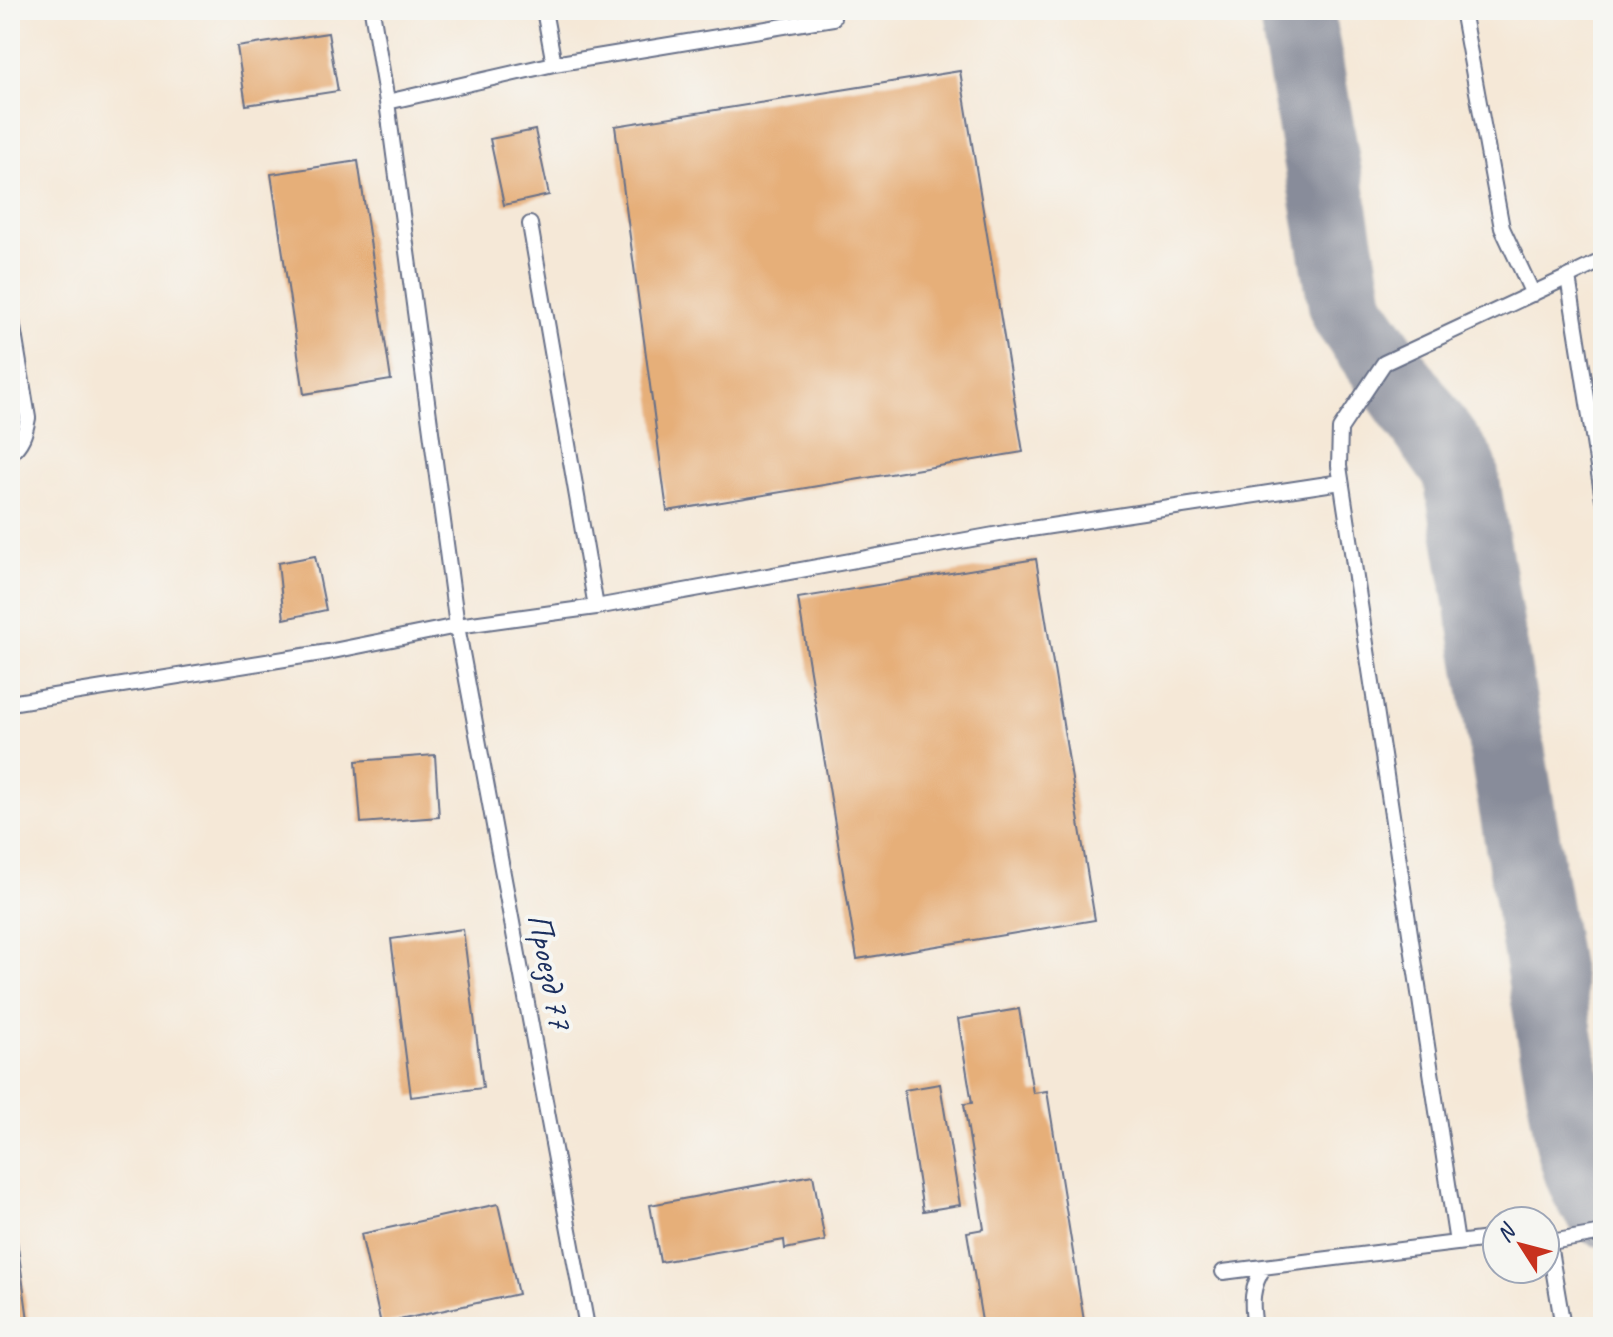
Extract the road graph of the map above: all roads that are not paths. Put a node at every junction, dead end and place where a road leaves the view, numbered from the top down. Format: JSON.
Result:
{"nodes":[{"id":1,"x":372,"y":10,"type":"edge"},
{"id":2,"x":544,"y":10,"type":"edge"},
{"id":3,"x":1462,"y":10,"type":"edge"},
{"id":4,"x":833,"y":18,"type":"dead end"},
{"id":5,"x":554,"y":64,"type":"junction"},
{"id":6,"x":387,"y":102,"type":"junction"},
{"id":7,"x":530,"y":224,"type":"dead end"},
{"id":8,"x":1603,"y":260,"type":"edge"},
{"id":9,"x":1568,"y":277,"type":"junction"},
{"id":10,"x":1533,"y":294,"type":"junction"},
{"id":11,"x":10,"y":309,"type":"edge"},
{"id":12,"x":10,"y":454,"type":"edge"},
{"id":13,"x":1341,"y":482,"type":"junction"},
{"id":14,"x":1603,"y":499,"type":"edge"},
{"id":15,"x":596,"y":607,"type":"junction"},
{"id":16,"x":457,"y":626,"type":"junction"},
{"id":17,"x":10,"y":703,"type":"edge"},
{"id":18,"x":1603,"y":1233,"type":"edge"},
{"id":19,"x":1481,"y":1240,"type":"edge"},
{"id":20,"x":1561,"y":1241,"type":"edge"},
{"id":21,"x":1457,"y":1243,"type":"junction"},
{"id":22,"x":1264,"y":1267,"type":"junction"},
{"id":23,"x":1223,"y":1272,"type":"dead end"},
{"id":24,"x":1555,"y":1285,"type":"edge"},
{"id":25,"x":587,"y":1327,"type":"edge"},
{"id":26,"x":1255,"y":1327,"type":"edge"},
{"id":27,"x":1563,"y":1327,"type":"edge"}],
"edges":[{"from":1,"to":6,"type":"lane","name":"Проезд 77"},
{"from":2,"to":5,"type":"lane"},
{"from":3,"to":10,"type":"lane"},
{"from":4,"to":5,"type":"lane"},
{"from":5,"to":6,"type":"lane"},
{"from":6,"to":16,"type":"lane","name":"Проезд 77"},
{"from":7,"to":15,"type":"lane"},
{"from":8,"to":9,"type":"lane"},
{"from":9,"to":10,"type":"lane"},
{"from":9,"to":14,"type":"lane"},
{"from":10,"to":13,"type":"lane"},
{"from":11,"to":12,"type":"lane"},
{"from":13,"to":15,"type":"lane"},
{"from":13,"to":21,"type":"lane"},
{"from":15,"to":16,"type":"lane"},
{"from":16,"to":17,"type":"lane"},
{"from":16,"to":25,"type":"lane","name":"Проезд 77"},
{"from":18,"to":20,"type":"lane"},
{"from":19,"to":21,"type":"lane"},
{"from":21,"to":22,"type":"lane"},
{"from":22,"to":23,"type":"lane"},
{"from":22,"to":26,"type":"lane"},
{"from":24,"to":27,"type":"lane"}]}
